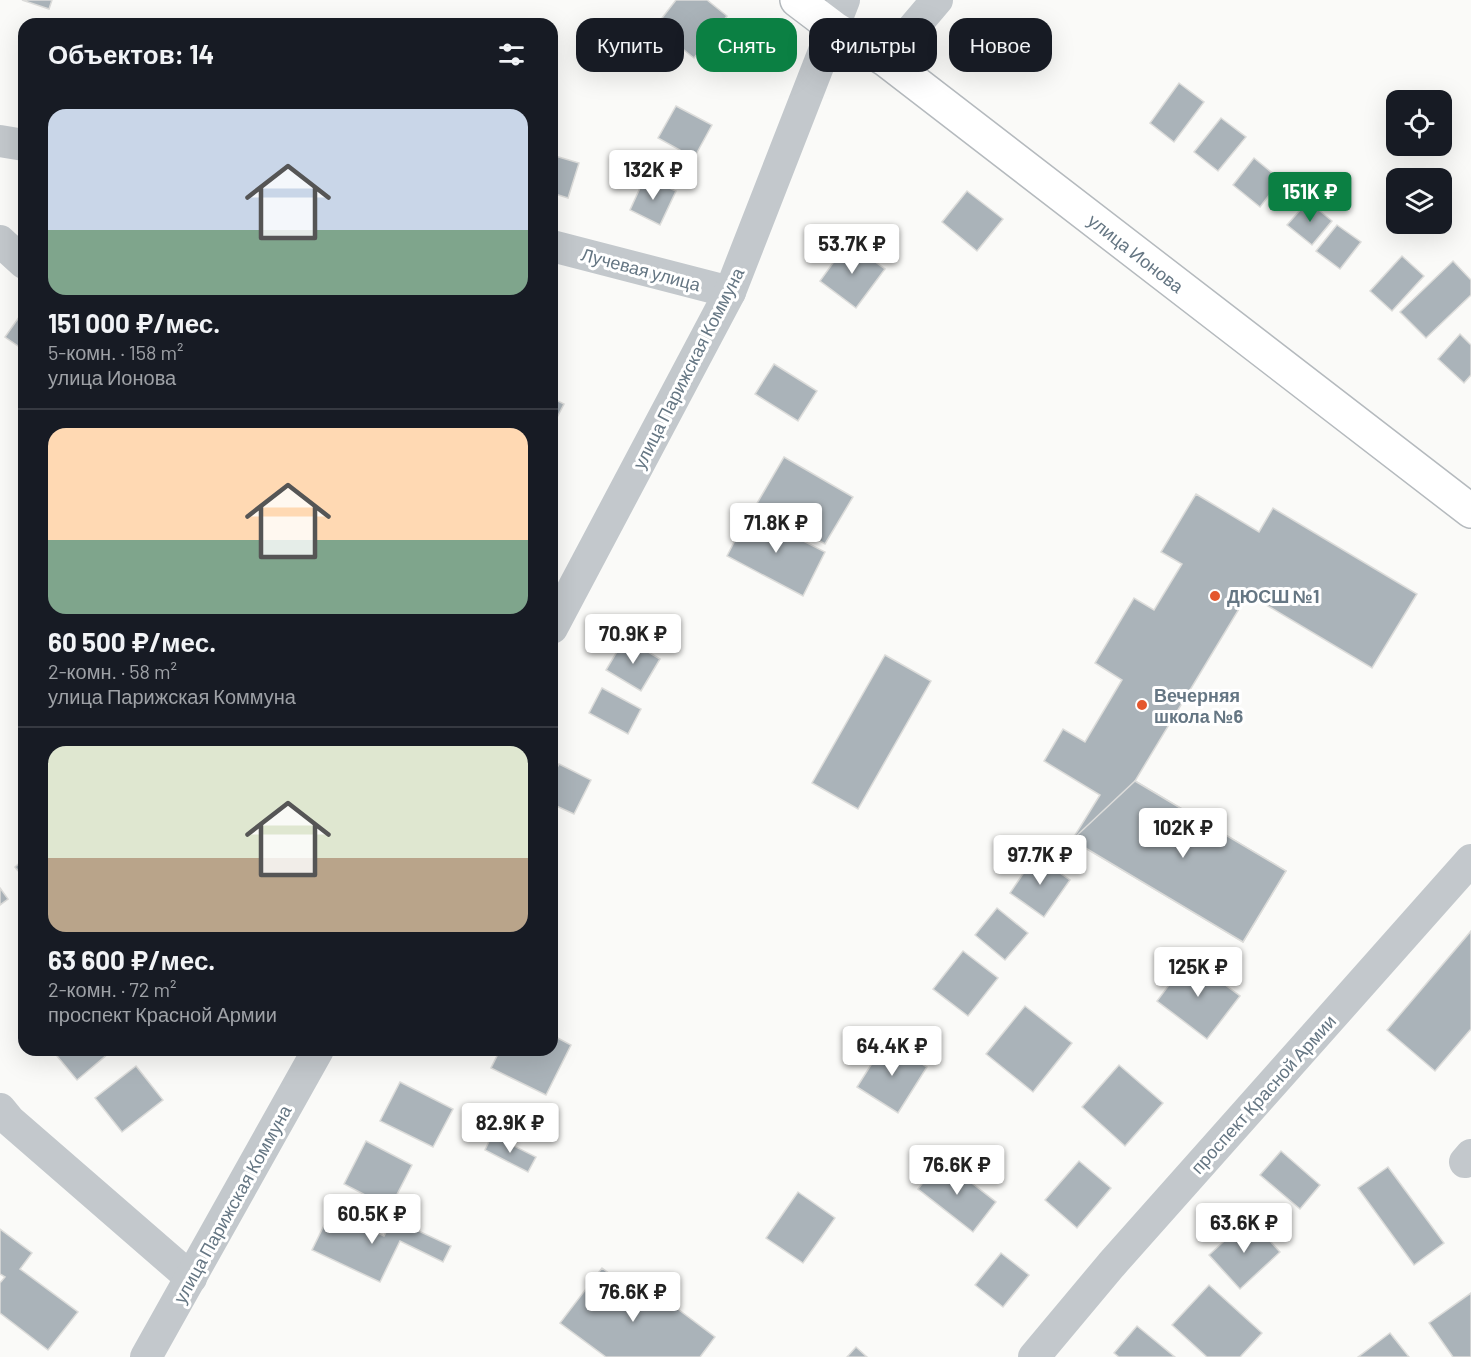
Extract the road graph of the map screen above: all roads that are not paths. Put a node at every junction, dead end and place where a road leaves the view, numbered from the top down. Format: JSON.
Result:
{"nodes":[{"id":1,"x":797,"y":0,"type":"edge"},
{"id":2,"x":937,"y":0,"type":"edge"},
{"id":3,"x":839,"y":14,"type":"edge"},
{"id":4,"x":922,"y":18,"type":"edge"},
{"id":5,"x":902,"y":72,"type":"edge"},
{"id":6,"x":0,"y":141,"type":"edge"},
{"id":7,"x":18,"y":145,"type":"edge"},
{"id":8,"x":0,"y":242,"type":"edge"},
{"id":9,"x":558,"y":248,"type":"edge"},
{"id":10,"x":18,"y":258,"type":"edge"},
{"id":11,"x":730,"y":292,"type":"junction"},
{"id":12,"x":1471,"y":511,"type":"edge"},
{"id":13,"x":558,"y":617,"type":"edge"},
{"id":14,"x":1471,"y":860,"type":"edge"},
{"id":15,"x":315,"y":1056,"type":"edge"},
{"id":16,"x":0,"y":1109,"type":"edge"},
{"id":17,"x":191,"y":1278,"type":"junction"},
{"id":18,"x":146,"y":1357,"type":"edge"},
{"id":19,"x":1034,"y":1357,"type":"edge"}],
"edges":[{"from":1,"to":3,"type":"main road","name":"улица Ионова"},
{"from":2,"to":4,"type":"street"},
{"from":3,"to":11,"type":"street","name":"улица Парижская Коммуна"},
{"from":5,"to":12,"type":"main road","name":"улица Ионова"},
{"from":6,"to":7,"type":"street"},
{"from":8,"to":10,"type":"street"},
{"from":9,"to":11,"type":"street","name":"Лучевая улица"},
{"from":11,"to":13,"type":"street","name":"улица Парижская Коммуна"},
{"from":14,"to":19,"type":"street","name":"проспект Красной Армии"},
{"from":15,"to":17,"type":"street","name":"улица Парижская Коммуна"},
{"from":16,"to":17,"type":"street"},
{"from":17,"to":18,"type":"street","name":"улица Парижская Коммуна"}]}
